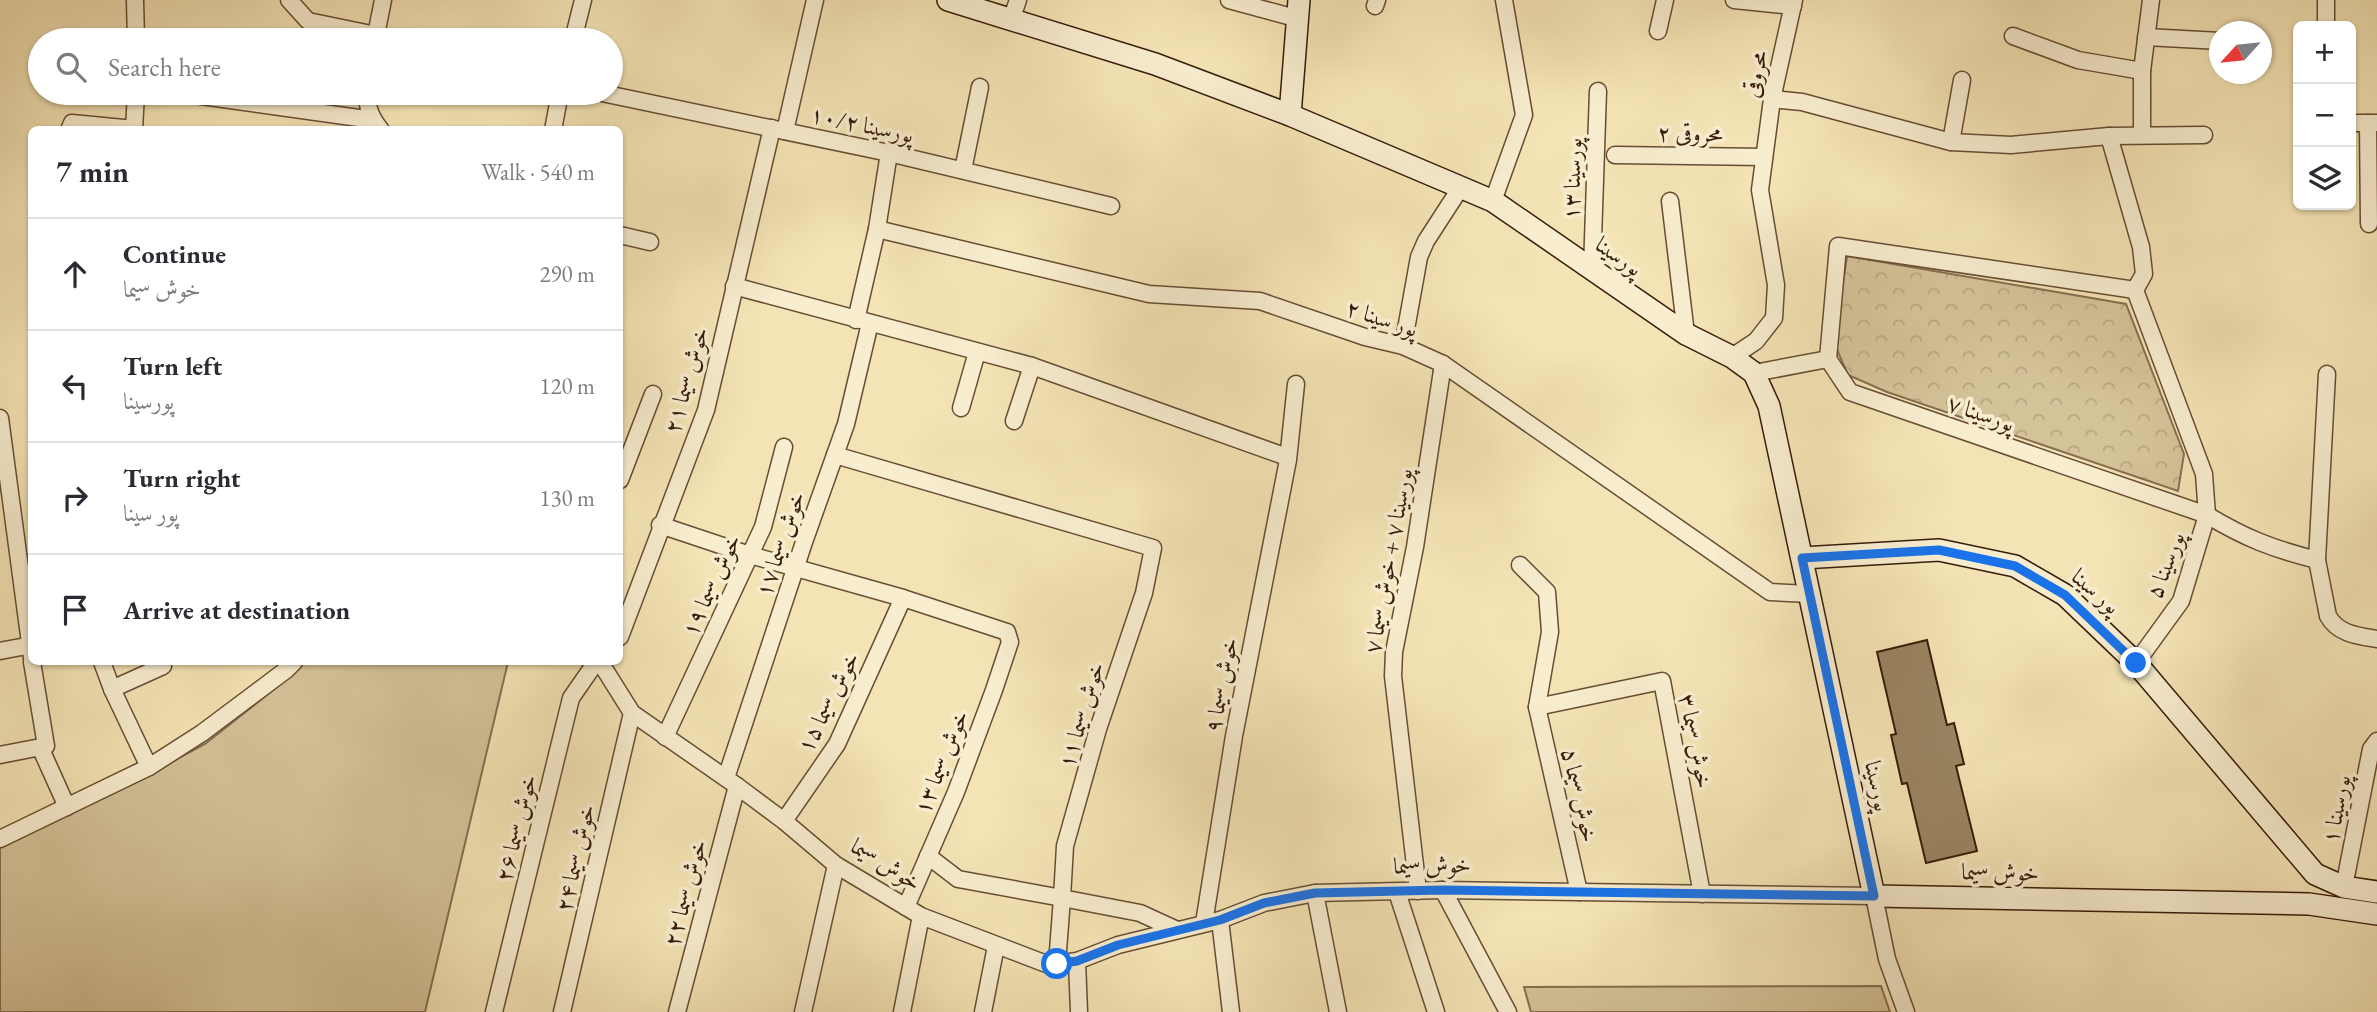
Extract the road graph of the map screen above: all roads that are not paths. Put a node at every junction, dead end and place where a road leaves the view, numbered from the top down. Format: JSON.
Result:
{"nodes":[{"id":1,"x":135,"y":0,"type":"edge"},
{"id":2,"x":289,"y":0,"type":"edge"},
{"id":3,"x":383,"y":0,"type":"edge"},
{"id":4,"x":583,"y":0,"type":"edge"},
{"id":5,"x":816,"y":0,"type":"edge"},
{"id":6,"x":948,"y":0,"type":"edge"},
{"id":7,"x":1230,"y":0,"type":"edge"},
{"id":8,"x":1504,"y":0,"type":"edge"},
{"id":9,"x":1665,"y":0,"type":"edge"},
{"id":10,"x":1734,"y":0,"type":"edge"},
{"id":11,"x":2151,"y":0,"type":"edge"},
{"id":12,"x":2326,"y":0,"type":"edge"},
{"id":13,"x":1793,"y":3,"type":"edge"},
{"id":14,"x":1014,"y":10,"type":"edge"},
{"id":15,"x":1299,"y":10,"type":"edge"},
{"id":16,"x":2326,"y":21,"type":"edge"},
{"id":17,"x":136,"y":28,"type":"edge"},
{"id":18,"x":337,"y":28,"type":"edge"},
{"id":19,"x":377,"y":28,"type":"edge"},
{"id":20,"x":576,"y":28,"type":"edge"},
{"id":21,"x":1658,"y":31,"type":"dead end"},
{"id":22,"x":2013,"y":36,"type":"dead end"},
{"id":23,"x":2146,"y":37,"type":"junction"},
{"id":24,"x":2209,"y":40,"type":"edge"},
{"id":25,"x":2142,"y":71,"type":"junction"},
{"id":26,"x":1962,"y":80,"type":"dead end"},
{"id":27,"x":980,"y":86,"type":"dead end"},
{"id":28,"x":1598,"y":91,"type":"dead end"},
{"id":29,"x":623,"y":97,"type":"edge"},
{"id":30,"x":1772,"y":99,"type":"junction"},
{"id":31,"x":135,"y":105,"type":"edge"},
{"id":32,"x":239,"y":105,"type":"edge"},
{"id":33,"x":367,"y":105,"type":"edge"},
{"id":34,"x":558,"y":105,"type":"edge"},
{"id":35,"x":1290,"y":114,"type":"junction"},
{"id":36,"x":322,"y":122,"type":"edge"},
{"id":37,"x":2373,"y":123,"type":"edge"},
{"id":38,"x":377,"y":125,"type":"edge"},
{"id":39,"x":70,"y":126,"type":"edge"},
{"id":40,"x":107,"y":126,"type":"edge"},
{"id":41,"x":134,"y":126,"type":"edge"},
{"id":42,"x":554,"y":126,"type":"edge"},
{"id":43,"x":779,"y":130,"type":"junction"},
{"id":44,"x":2142,"y":135,"type":"junction"},
{"id":45,"x":2204,"y":135,"type":"dead end"},
{"id":46,"x":2109,"y":136,"type":"junction"},
{"id":47,"x":1951,"y":142,"type":"junction"},
{"id":48,"x":889,"y":153,"type":"junction"},
{"id":49,"x":1615,"y":155,"type":"dead end"},
{"id":50,"x":1764,"y":157,"type":"junction"},
{"id":51,"x":963,"y":170,"type":"junction"},
{"id":52,"x":1461,"y":187,"type":"junction"},
{"id":53,"x":1493,"y":201,"type":"junction"},
{"id":54,"x":1670,"y":201,"type":"dead end"},
{"id":55,"x":1111,"y":206,"type":"dead end"},
{"id":56,"x":2369,"y":225,"type":"dead end"},
{"id":57,"x":877,"y":229,"type":"junction"},
{"id":58,"x":623,"y":236,"type":"edge"},
{"id":59,"x":650,"y":242,"type":"dead end"},
{"id":60,"x":1592,"y":269,"type":"junction"},
{"id":61,"x":734,"y":286,"type":"junction"},
{"id":62,"x":2135,"y":290,"type":"junction"},
{"id":63,"x":863,"y":321,"type":"junction"},
{"id":64,"x":1686,"y":334,"type":"junction"},
{"id":65,"x":1403,"y":346,"type":"junction"},
{"id":66,"x":977,"y":352,"type":"junction"},
{"id":67,"x":1732,"y":357,"type":"junction"},
{"id":68,"x":1828,"y":359,"type":"junction"},
{"id":69,"x":1443,"y":364,"type":"junction"},
{"id":70,"x":1032,"y":366,"type":"junction"},
{"id":71,"x":1754,"y":373,"type":"junction"},
{"id":72,"x":2327,"y":374,"type":"dead end"},
{"id":73,"x":1296,"y":384,"type":"dead end"},
{"id":74,"x":653,"y":394,"type":"dead end"},
{"id":75,"x":961,"y":408,"type":"dead end"},
{"id":76,"x":0,"y":418,"type":"edge"},
{"id":77,"x":1014,"y":421,"type":"dead end"},
{"id":78,"x":784,"y":447,"type":"dead end"},
{"id":79,"x":835,"y":455,"type":"junction"},
{"id":80,"x":1287,"y":457,"type":"junction"},
{"id":81,"x":623,"y":472,"type":"edge"},
{"id":82,"x":2207,"y":515,"type":"junction"},
{"id":83,"x":660,"y":525,"type":"junction"},
{"id":84,"x":750,"y":555,"type":"junction"},
{"id":85,"x":1802,"y":558,"type":"junction"},
{"id":86,"x":2316,"y":560,"type":"junction"},
{"id":87,"x":1520,"y":565,"type":"dead end"},
{"id":88,"x":796,"y":566,"type":"junction"},
{"id":89,"x":1810,"y":594,"type":"junction"},
{"id":90,"x":903,"y":598,"type":"junction"},
{"id":91,"x":623,"y":629,"type":"edge"},
{"id":92,"x":28,"y":630,"type":"edge"},
{"id":93,"x":2377,"y":639,"type":"edge"},
{"id":94,"x":0,"y":651,"type":"edge"},
{"id":95,"x":28,"y":653,"type":"edge"},
{"id":96,"x":2136,"y":663,"type":"junction"},
{"id":97,"x":33,"y":665,"type":"edge"},
{"id":98,"x":103,"y":665,"type":"edge"},
{"id":99,"x":286,"y":665,"type":"edge"},
{"id":100,"x":596,"y":665,"type":"edge"},
{"id":101,"x":600,"y":665,"type":"edge"},
{"id":102,"x":163,"y":666,"type":"dead end"},
{"id":103,"x":112,"y":689,"type":"junction"},
{"id":104,"x":1537,"y":707,"type":"junction"},
{"id":105,"x":632,"y":713,"type":"junction"},
{"id":106,"x":665,"y":737,"type":"junction"},
{"id":107,"x":2377,"y":741,"type":"edge"},
{"id":108,"x":43,"y":746,"type":"junction"},
{"id":109,"x":0,"y":755,"type":"edge"},
{"id":110,"x":149,"y":766,"type":"junction"},
{"id":111,"x":731,"y":782,"type":"junction"},
{"id":112,"x":67,"y":807,"type":"junction"},
{"id":113,"x":784,"y":821,"type":"junction"},
{"id":114,"x":0,"y":839,"type":"edge"},
{"id":115,"x":928,"y":856,"type":"junction"},
{"id":116,"x":836,"y":865,"type":"junction"},
{"id":117,"x":2315,"y":874,"type":"junction"},
{"id":118,"x":2344,"y":887,"type":"junction"},
{"id":119,"x":1443,"y":890,"type":"junction"},
{"id":120,"x":1418,"y":891,"type":"junction"},
{"id":121,"x":1397,"y":892,"type":"junction"},
{"id":122,"x":1579,"y":892,"type":"junction"},
{"id":123,"x":2377,"y":892,"type":"edge"},
{"id":124,"x":1315,"y":893,"type":"junction"},
{"id":125,"x":1702,"y":894,"type":"junction"},
{"id":126,"x":1874,"y":896,"type":"junction"},
{"id":127,"x":1062,"y":898,"type":"junction"},
{"id":128,"x":2309,"y":904,"type":"junction"},
{"id":129,"x":906,"y":906,"type":"junction"},
{"id":130,"x":2377,"y":914,"type":"edge"},
{"id":131,"x":921,"y":916,"type":"junction"},
{"id":132,"x":1212,"y":922,"type":"junction"},
{"id":133,"x":1177,"y":930,"type":"junction"},
{"id":134,"x":996,"y":946,"type":"junction"},
{"id":135,"x":1077,"y":961,"type":"junction"},
{"id":136,"x":1057,"y":964,"type":"junction"},
{"id":137,"x":494,"y":1012,"type":"edge"},
{"id":138,"x":562,"y":1012,"type":"edge"},
{"id":139,"x":677,"y":1012,"type":"edge"},
{"id":140,"x":803,"y":1012,"type":"edge"},
{"id":141,"x":902,"y":1012,"type":"edge"},
{"id":142,"x":983,"y":1012,"type":"edge"},
{"id":143,"x":1079,"y":1012,"type":"edge"},
{"id":144,"x":1231,"y":1012,"type":"edge"},
{"id":145,"x":1338,"y":1012,"type":"edge"},
{"id":146,"x":1436,"y":1012,"type":"edge"},
{"id":147,"x":1508,"y":1012,"type":"edge"},
{"id":148,"x":1906,"y":1012,"type":"edge"}],
"edges":[{"from":1,"to":17,"type":"street"},
{"from":2,"to":18,"type":"street"},
{"from":3,"to":19,"type":"street"},
{"from":4,"to":20,"type":"street"},
{"from":5,"to":43,"type":"street","name":"خوش سیما ۲۱"},
{"from":6,"to":14,"type":"street","name":"پورسینا"},
{"from":7,"to":15,"type":"street"},
{"from":8,"to":53,"type":"street"},
{"from":9,"to":21,"type":"street"},
{"from":10,"to":13,"type":"street"},
{"from":11,"to":23,"type":"street"},
{"from":12,"to":16,"type":"street"},
{"from":13,"to":30,"type":"street","name":"محروقی"},
{"from":14,"to":35,"type":"street","name":"پورسینا"},
{"from":15,"to":35,"type":"street"},
{"from":22,"to":25,"type":"street"},
{"from":23,"to":24,"type":"street"},
{"from":23,"to":25,"type":"street"},
{"from":25,"to":44,"type":"street"},
{"from":26,"to":47,"type":"street"},
{"from":27,"to":51,"type":"street"},
{"from":28,"to":60,"type":"street","name":"پورسینا ۱۳"},
{"from":29,"to":43,"type":"street","name":"پورسینا ۱۰/۲"},
{"from":30,"to":47,"type":"street"},
{"from":30,"to":50,"type":"street","name":"محروقی"},
{"from":31,"to":41,"type":"street"},
{"from":32,"to":36,"type":"street"},
{"from":33,"to":38,"type":"street"},
{"from":34,"to":42,"type":"street"},
{"from":35,"to":52,"type":"street","name":"پورسینا"},
{"from":36,"to":38,"type":"street"},
{"from":37,"to":56,"type":"street"},
{"from":39,"to":40,"type":"street"},
{"from":43,"to":48,"type":"street","name":"پورسینا ۱۰/۲"},
{"from":43,"to":61,"type":"street","name":"خوش سیما ۲۱"},
{"from":44,"to":45,"type":"street"},
{"from":44,"to":46,"type":"street"},
{"from":46,"to":47,"type":"street"},
{"from":46,"to":62,"type":"street"},
{"from":48,"to":51,"type":"street","name":"پورسینا ۱۰/۲"},
{"from":48,"to":57,"type":"street","name":"خوش سیما ۱۷"},
{"from":49,"to":50,"type":"street","name":"محروقی ۲"},
{"from":50,"to":67,"type":"street","name":"محروقی"},
{"from":51,"to":55,"type":"street","name":"پورسینا ۱۰/۲"},
{"from":52,"to":53,"type":"street","name":"پورسینا"},
{"from":52,"to":65,"type":"street"},
{"from":53,"to":60,"type":"street","name":"پورسینا"},
{"from":54,"to":64,"type":"street"},
{"from":57,"to":63,"type":"street","name":"خوش سیما ۱۷"},
{"from":57,"to":65,"type":"street","name":"پور سینا ۲"},
{"from":58,"to":59,"type":"street"},
{"from":60,"to":64,"type":"street","name":"پورسینا"},
{"from":61,"to":63,"type":"street"},
{"from":61,"to":83,"type":"street","name":"خوش سیما ۲۱"},
{"from":62,"to":68,"type":"street"},
{"from":62,"to":82,"type":"street"},
{"from":63,"to":66,"type":"street"},
{"from":63,"to":79,"type":"street","name":"خوش سیما ۱۷"},
{"from":64,"to":67,"type":"street","name":"پورسینا"},
{"from":65,"to":69,"type":"street","name":"پور سینا ۲"},
{"from":66,"to":70,"type":"street"},
{"from":66,"to":75,"type":"street"},
{"from":67,"to":71,"type":"street","name":"پورسینا"},
{"from":68,"to":71,"type":"street"},
{"from":68,"to":82,"type":"street","name":"پورسینا ۷"},
{"from":69,"to":89,"type":"street","name":"پور سینا ۲"},
{"from":69,"to":120,"type":"street","name":"پورسینا ۷ + خوش سیما ۷"},
{"from":70,"to":77,"type":"street"},
{"from":70,"to":80,"type":"street"},
{"from":71,"to":85,"type":"street","name":"پورسینا"},
{"from":72,"to":86,"type":"street"},
{"from":73,"to":80,"type":"street","name":"خوش سیما ۹"},
{"from":74,"to":81,"type":"street"},
{"from":76,"to":92,"type":"street"},
{"from":78,"to":84,"type":"street","name":"خوش سیما ۱۹"},
{"from":79,"to":88,"type":"street","name":"خوش سیما ۱۷"},
{"from":79,"to":127,"type":"street","name":"خوش سیما ۱۱"},
{"from":80,"to":132,"type":"street","name":"خوش سیما ۹"},
{"from":82,"to":86,"type":"street","name":"پورسینا ۷"},
{"from":82,"to":96,"type":"street","name":"پورسینا ۵"},
{"from":83,"to":84,"type":"street"},
{"from":83,"to":91,"type":"street","name":"خوش سیما ۲۱"},
{"from":84,"to":88,"type":"street"},
{"from":84,"to":106,"type":"street","name":"خوش سیما ۱۹"},
{"from":85,"to":89,"type":"street","name":"پورسینا"},
{"from":85,"to":96,"type":"street","name":"پور سینا"},
{"from":86,"to":93,"type":"street"},
{"from":87,"to":104,"type":"street"},
{"from":88,"to":90,"type":"street"},
{"from":88,"to":111,"type":"street","name":"خوش سیما ۱۷"},
{"from":89,"to":126,"type":"street","name":"پورسینا"},
{"from":90,"to":113,"type":"street","name":"خوش سیما ۱۵"},
{"from":90,"to":115,"type":"street","name":"خوش سیما ۱۳"},
{"from":94,"to":95,"type":"street"},
{"from":96,"to":117,"type":"street","name":"پور سینا"},
{"from":97,"to":108,"type":"street"},
{"from":98,"to":103,"type":"street"},
{"from":99,"to":110,"type":"street"},
{"from":100,"to":137,"type":"street","name":"خوش سیما ۲۶"},
{"from":101,"to":105,"type":"street","name":"خوش سیما"},
{"from":102,"to":103,"type":"street"},
{"from":103,"to":110,"type":"street"},
{"from":104,"to":122,"type":"street","name":"خوش سیما ۵"},
{"from":104,"to":125,"type":"street","name":"خوش سیما ۳"},
{"from":105,"to":106,"type":"street","name":"خوش سیما"},
{"from":105,"to":138,"type":"street","name":"خوش سیما ۲۴"},
{"from":106,"to":111,"type":"street","name":"خوش سیما"},
{"from":107,"to":118,"type":"street","name":"پورسینا ۱"},
{"from":108,"to":109,"type":"street"},
{"from":108,"to":112,"type":"street"},
{"from":110,"to":112,"type":"street"},
{"from":111,"to":113,"type":"street","name":"خوش سیما"},
{"from":111,"to":139,"type":"street","name":"خوش سیما ۲۲"},
{"from":112,"to":114,"type":"street"},
{"from":113,"to":116,"type":"street","name":"خوش سیما"},
{"from":115,"to":127,"type":"street"},
{"from":115,"to":129,"type":"street","name":"خوش سیما ۱۳"},
{"from":116,"to":129,"type":"street","name":"خوش سیما"},
{"from":116,"to":140,"type":"street"},
{"from":117,"to":118,"type":"street","name":"پور سینا"},
{"from":117,"to":128,"type":"street"},
{"from":118,"to":123,"type":"street","name":"پور سینا"},
{"from":119,"to":120,"type":"street","name":"خوش سیما"},
{"from":119,"to":122,"type":"street","name":"خوش سیما"},
{"from":119,"to":147,"type":"street"},
{"from":120,"to":121,"type":"street","name":"خوش سیما"},
{"from":121,"to":124,"type":"street","name":"خوش سیما"},
{"from":121,"to":146,"type":"street"},
{"from":122,"to":125,"type":"street","name":"خوش سیما"},
{"from":124,"to":132,"type":"street","name":"خوش سیما"},
{"from":124,"to":145,"type":"street"},
{"from":125,"to":126,"type":"street","name":"خوش سیما"},
{"from":126,"to":128,"type":"street","name":"خوش سیما"},
{"from":126,"to":148,"type":"street"},
{"from":127,"to":133,"type":"street"},
{"from":127,"to":136,"type":"street","name":"خوش سیما ۱۱"},
{"from":128,"to":130,"type":"street","name":"خوش سیما"},
{"from":129,"to":131,"type":"street","name":"خوش سیما"},
{"from":131,"to":134,"type":"street","name":"خوش سیما"},
{"from":131,"to":141,"type":"street"},
{"from":132,"to":133,"type":"street","name":"خوش سیما"},
{"from":132,"to":144,"type":"street","name":"خوش سیما ۹"},
{"from":133,"to":135,"type":"street","name":"خوش سیما"},
{"from":134,"to":136,"type":"street","name":"خوش سیما"},
{"from":134,"to":142,"type":"street"},
{"from":135,"to":136,"type":"street","name":"خوش سیما"},
{"from":135,"to":143,"type":"street"}]}
